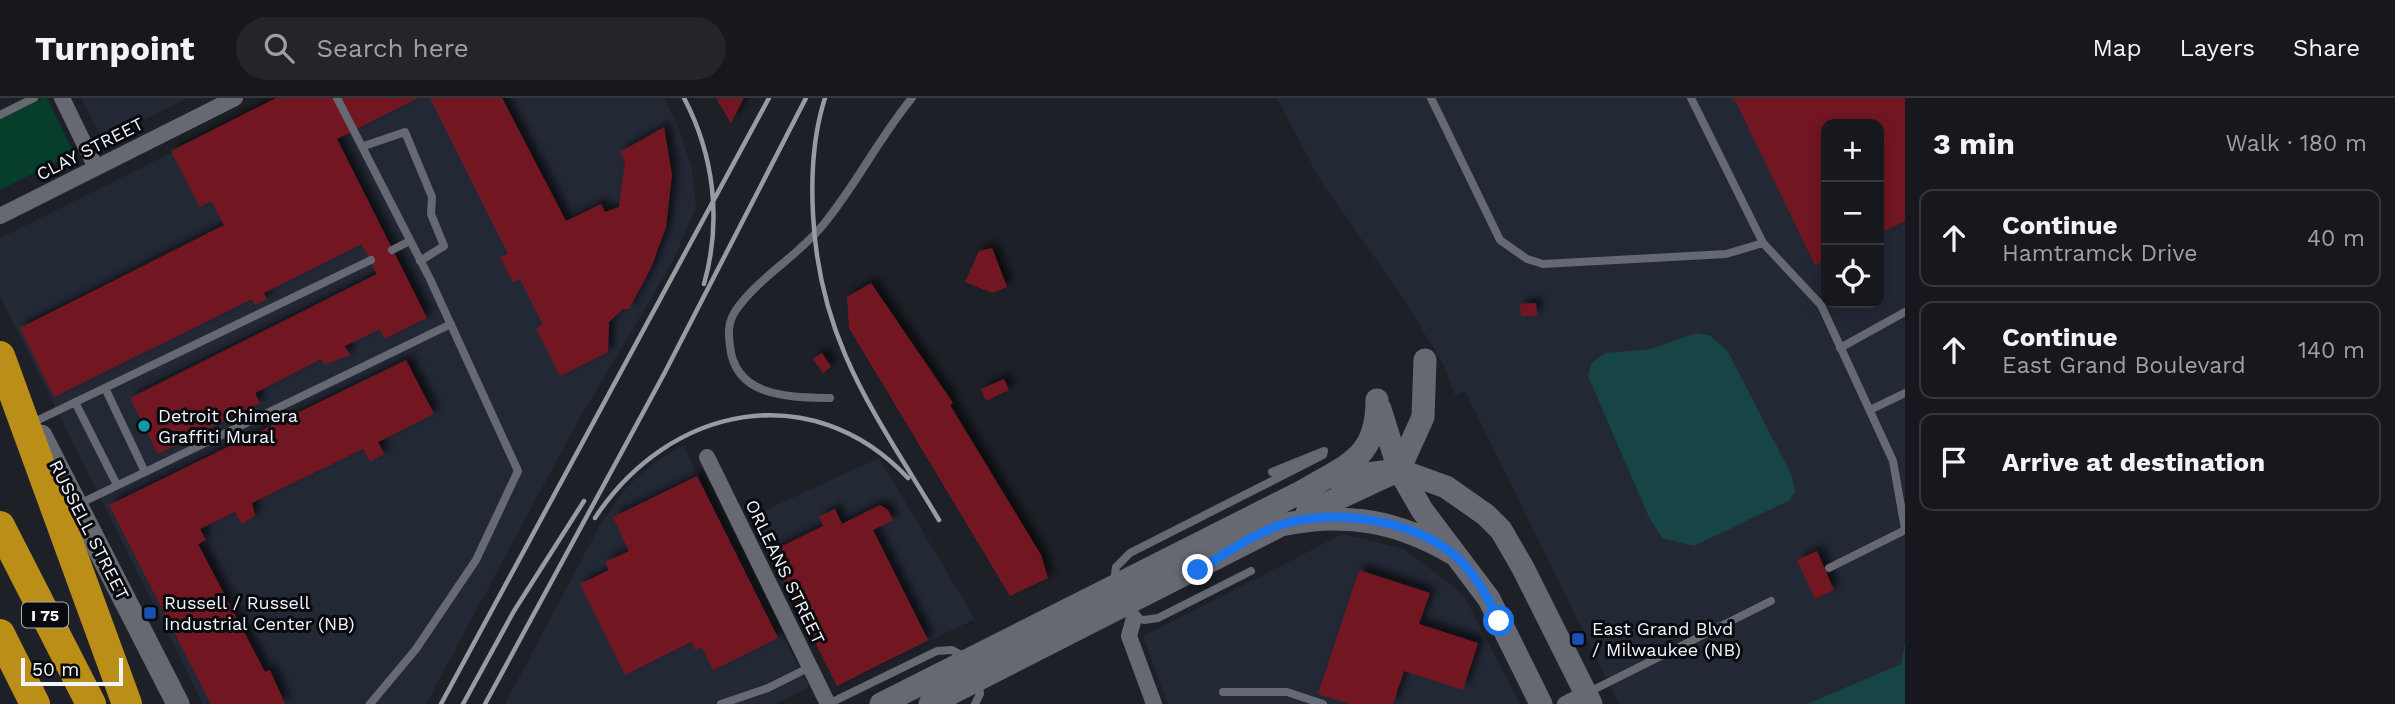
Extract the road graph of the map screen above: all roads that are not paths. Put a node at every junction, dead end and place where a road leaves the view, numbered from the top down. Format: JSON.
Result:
{"nodes":[{"id":1,"x":34,"y":98,"type":"edge"},
{"id":2,"x":62,"y":98,"type":"edge"},
{"id":3,"x":235,"y":98,"type":"edge"},
{"id":4,"x":337,"y":98,"type":"edge"},
{"id":5,"x":912,"y":98,"type":"edge"},
{"id":6,"x":1432,"y":98,"type":"edge"},
{"id":7,"x":1691,"y":98,"type":"edge"},
{"id":8,"x":0,"y":114,"type":"edge"},
{"id":9,"x":364,"y":146,"type":"junction"},
{"id":10,"x":96,"y":168,"type":"junction"},
{"id":11,"x":0,"y":216,"type":"edge"},
{"id":12,"x":410,"y":241,"type":"junction"},
{"id":13,"x":1763,"y":243,"type":"junction"},
{"id":14,"x":393,"y":250,"type":"dead end"},
{"id":15,"x":371,"y":260,"type":"dead end"},
{"id":16,"x":420,"y":261,"type":"junction"},
{"id":17,"x":1905,"y":312,"type":"edge"},
{"id":18,"x":451,"y":324,"type":"junction"},
{"id":19,"x":1840,"y":348,"type":"junction"},
{"id":20,"x":0,"y":356,"type":"edge"},
{"id":21,"x":1425,"y":360,"type":"dead end"},
{"id":22,"x":104,"y":388,"type":"junction"},
{"id":23,"x":1905,"y":393,"type":"edge"},
{"id":24,"x":830,"y":398,"type":"dead end"},
{"id":25,"x":75,"y":402,"type":"junction"},
{"id":26,"x":1870,"y":410,"type":"junction"},
{"id":27,"x":34,"y":422,"type":"junction"},
{"id":28,"x":707,"y":457,"type":"dead end"},
{"id":29,"x":1399,"y":470,"type":"junction"},
{"id":30,"x":145,"y":472,"type":"junction"},
{"id":31,"x":1272,"y":472,"type":"dead end"},
{"id":32,"x":117,"y":485,"type":"junction"},
{"id":33,"x":1303,"y":491,"type":"junction"},
{"id":34,"x":76,"y":505,"type":"junction"},
{"id":35,"x":1281,"y":525,"type":"junction"},
{"id":36,"x":0,"y":526,"type":"edge"},
{"id":37,"x":1905,"y":529,"type":"edge"},
{"id":38,"x":1454,"y":554,"type":"junction"},
{"id":39,"x":1829,"y":568,"type":"dead end"},
{"id":40,"x":1251,"y":571,"type":"dead end"},
{"id":41,"x":1771,"y":601,"type":"dead end"},
{"id":42,"x":1134,"y":618,"type":"junction"},
{"id":43,"x":0,"y":634,"type":"edge"},
{"id":44,"x":810,"y":667,"type":"junction"},
{"id":45,"x":0,"y":679,"type":"edge"},
{"id":46,"x":1223,"y":692,"type":"dead end"},
{"id":47,"x":1589,"y":699,"type":"edge"},
{"id":48,"x":888,"y":701,"type":"edge"},
{"id":49,"x":13,"y":704,"type":"edge"},
{"id":50,"x":35,"y":704,"type":"edge"},
{"id":51,"x":91,"y":704,"type":"edge"},
{"id":52,"x":127,"y":704,"type":"edge"},
{"id":53,"x":178,"y":704,"type":"edge"},
{"id":54,"x":370,"y":704,"type":"edge"},
{"id":55,"x":721,"y":704,"type":"edge"},
{"id":56,"x":828,"y":704,"type":"edge"},
{"id":57,"x":930,"y":704,"type":"edge"},
{"id":58,"x":975,"y":704,"type":"edge"},
{"id":59,"x":1153,"y":704,"type":"edge"},
{"id":60,"x":1323,"y":704,"type":"edge"},
{"id":61,"x":1541,"y":704,"type":"edge"},
{"id":62,"x":1566,"y":704,"type":"edge"}],
"edges":[{"from":1,"to":8,"type":"lane"},
{"from":2,"to":10,"type":"street"},
{"from":3,"to":10,"type":"street","name":"CLAY STREET"},
{"from":4,"to":9,"type":"lane"},
{"from":5,"to":24,"type":"lane"},
{"from":6,"to":13,"type":"lane"},
{"from":7,"to":13,"type":"lane"},
{"from":9,"to":12,"type":"lane"},
{"from":9,"to":16,"type":"lane"},
{"from":10,"to":11,"type":"street","name":"CLAY STREET"},
{"from":12,"to":14,"type":"lane"},
{"from":12,"to":16,"type":"lane"},
{"from":13,"to":19,"type":"lane"},
{"from":15,"to":22,"type":"lane"},
{"from":16,"to":18,"type":"lane"},
{"from":17,"to":19,"type":"lane"},
{"from":18,"to":30,"type":"lane"},
{"from":18,"to":54,"type":"lane"},
{"from":19,"to":26,"type":"lane"},
{"from":20,"to":27,"type":"main road","name":"RUSSELL STREET"},
{"from":20,"to":52,"type":"highway"},
{"from":21,"to":29,"type":"main road"},
{"from":22,"to":25,"type":"lane"},
{"from":22,"to":30,"type":"lane"},
{"from":23,"to":26,"type":"lane"},
{"from":25,"to":27,"type":"lane"},
{"from":25,"to":32,"type":"lane"},
{"from":26,"to":37,"type":"lane"},
{"from":27,"to":34,"type":"main road","name":"RUSSELL STREET"},
{"from":28,"to":44,"type":"street","name":"ORLEANS STREET"},
{"from":29,"to":33,"type":"main road"},
{"from":29,"to":33,"type":"main road"},
{"from":29,"to":35,"type":"main road"},
{"from":29,"to":38,"type":"main road"},
{"from":29,"to":47,"type":"main road"},
{"from":30,"to":32,"type":"lane"},
{"from":31,"to":42,"type":"lane"},
{"from":32,"to":34,"type":"lane"},
{"from":33,"to":48,"type":"main road"},
{"from":34,"to":53,"type":"main road","name":"RUSSELL STREET"},
{"from":35,"to":38,"type":"main road"},
{"from":35,"to":57,"type":"main road"},
{"from":36,"to":51,"type":"highway","number":"I 75"},
{"from":37,"to":39,"type":"lane"},
{"from":38,"to":61,"type":"main road"},
{"from":40,"to":42,"type":"lane"},
{"from":41,"to":47,"type":"lane"},
{"from":42,"to":59,"type":"street"},
{"from":43,"to":50,"type":"highway","number":"I 75"},
{"from":44,"to":55,"type":"lane"},
{"from":44,"to":56,"type":"street","name":"ORLEANS STREET"},
{"from":45,"to":49,"type":"highway"},
{"from":46,"to":60,"type":"lane"},
{"from":47,"to":62,"type":"street"},
{"from":56,"to":58,"type":"lane"}]}
